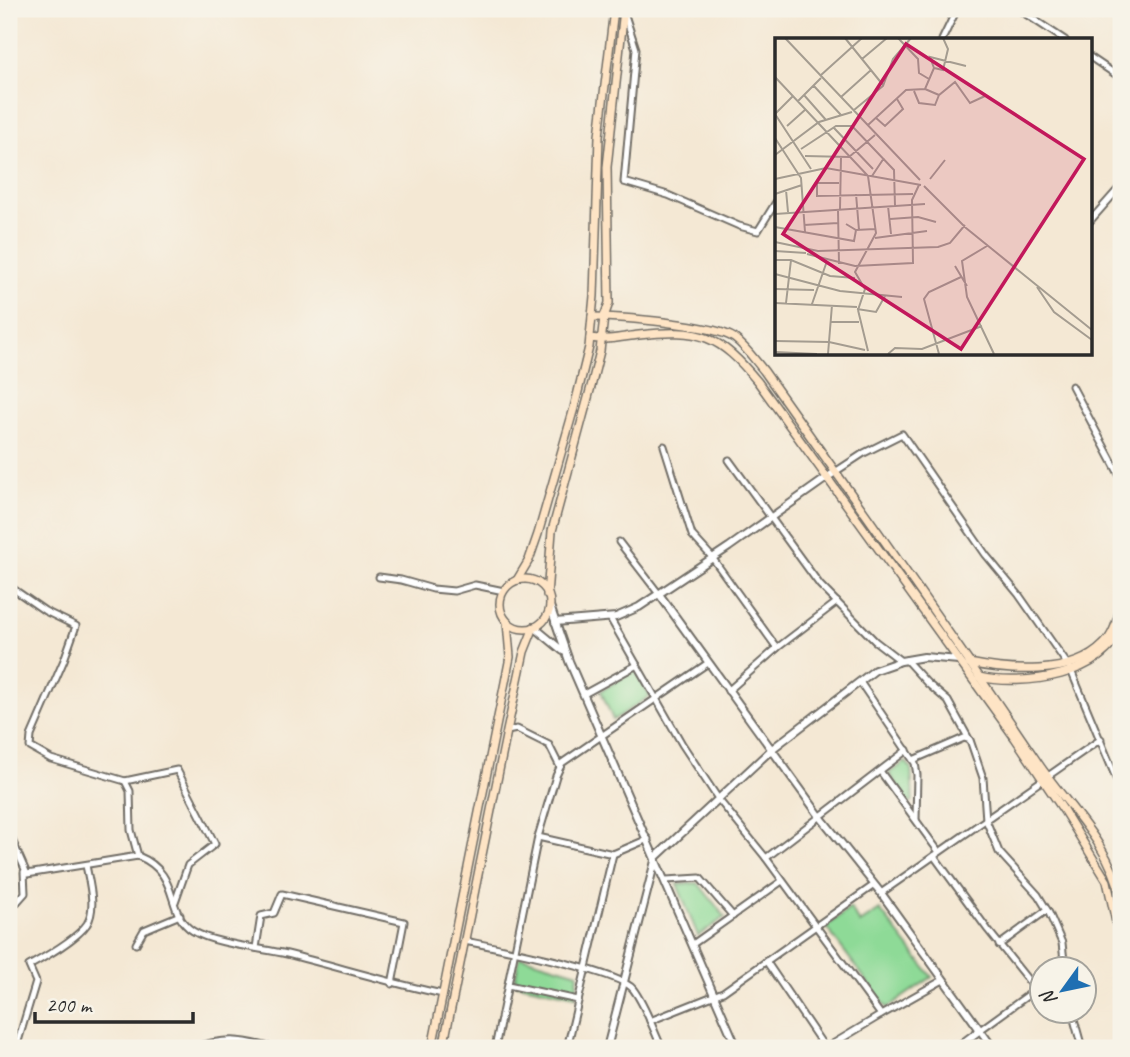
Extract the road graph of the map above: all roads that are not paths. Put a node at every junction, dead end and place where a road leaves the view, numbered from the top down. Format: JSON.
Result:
{"nodes":[{"id":1,"x":614,"y":9,"type":"edge"},
{"id":2,"x":957,"y":9,"type":"edge"},
{"id":3,"x":1018,"y":9,"type":"edge"},
{"id":4,"x":624,"y":10,"type":"edge"},
{"id":5,"x":943,"y":38,"type":"edge"},
{"id":6,"x":1062,"y":38,"type":"edge"},
{"id":7,"x":1092,"y":58,"type":"edge"},
{"id":8,"x":1121,"y":78,"type":"edge"},
{"id":9,"x":1121,"y":186,"type":"edge"},
{"id":10,"x":775,"y":204,"type":"edge"},
{"id":11,"x":1092,"y":219,"type":"edge"},
{"id":12,"x":593,"y":317,"type":"junction"},
{"id":13,"x":604,"y":317,"type":"junction"},
{"id":14,"x":590,"y":338,"type":"junction"},
{"id":15,"x":602,"y":340,"type":"junction"},
{"id":16,"x":1072,"y":386,"type":"dead end"},
{"id":17,"x":664,"y":446,"type":"dead end"},
{"id":18,"x":729,"y":460,"type":"dead end"},
{"id":19,"x":1121,"y":460,"type":"edge"},
{"id":20,"x":1112,"y":461,"type":"junction"},
{"id":21,"x":835,"y":472,"type":"junction"},
{"id":22,"x":826,"y":477,"type":"junction"},
{"id":23,"x":1121,"y":478,"type":"edge"},
{"id":24,"x":770,"y":517,"type":"junction"},
{"id":25,"x":619,"y":542,"type":"dead end"},
{"id":26,"x":712,"y":558,"type":"junction"},
{"id":27,"x":379,"y":577,"type":"dead end"},
{"id":28,"x":517,"y":580,"type":"junction"},
{"id":29,"x":9,"y":586,"type":"edge"},
{"id":30,"x":504,"y":591,"type":"junction"},
{"id":31,"x":659,"y":594,"type":"junction"},
{"id":32,"x":547,"y":595,"type":"junction"},
{"id":33,"x":837,"y":602,"type":"junction"},
{"id":34,"x":550,"y":606,"type":"junction"},
{"id":35,"x":1121,"y":606,"type":"edge"},
{"id":36,"x":610,"y":618,"type":"junction"},
{"id":37,"x":507,"y":622,"type":"junction"},
{"id":38,"x":555,"y":622,"type":"junction"},
{"id":39,"x":534,"y":627,"type":"junction"},
{"id":40,"x":1121,"y":632,"type":"edge"},
{"id":41,"x":777,"y":648,"type":"junction"},
{"id":42,"x":959,"y":660,"type":"junction"},
{"id":43,"x":903,"y":661,"type":"junction"},
{"id":44,"x":569,"y":662,"type":"junction"},
{"id":45,"x":708,"y":663,"type":"junction"},
{"id":46,"x":970,"y":663,"type":"junction"},
{"id":47,"x":637,"y":665,"type":"junction"},
{"id":48,"x":1070,"y":668,"type":"junction"},
{"id":49,"x":968,"y":673,"type":"junction"},
{"id":50,"x":981,"y":678,"type":"junction"},
{"id":51,"x":860,"y":682,"type":"junction"},
{"id":52,"x":728,"y":691,"type":"junction"},
{"id":53,"x":584,"y":694,"type":"junction"},
{"id":54,"x":656,"y":698,"type":"junction"},
{"id":55,"x":506,"y":731,"type":"junction"},
{"id":56,"x":602,"y":735,"type":"junction"},
{"id":57,"x":1101,"y":739,"type":"junction"},
{"id":58,"x":970,"y":740,"type":"junction"},
{"id":59,"x":772,"y":749,"type":"junction"},
{"id":60,"x":907,"y":750,"type":"junction"},
{"id":61,"x":913,"y":760,"type":"junction"},
{"id":62,"x":560,"y":767,"type":"junction"},
{"id":63,"x":880,"y":771,"type":"junction"},
{"id":64,"x":1045,"y":778,"type":"junction"},
{"id":65,"x":125,"y":781,"type":"junction"},
{"id":66,"x":1121,"y":790,"type":"edge"},
{"id":67,"x":719,"y":800,"type":"junction"},
{"id":68,"x":819,"y":815,"type":"junction"},
{"id":69,"x":916,"y":820,"type":"junction"},
{"id":70,"x":986,"y":820,"type":"junction"},
{"id":71,"x":9,"y":833,"type":"edge"},
{"id":72,"x":538,"y":837,"type":"junction"},
{"id":73,"x":648,"y":839,"type":"junction"},
{"id":74,"x":613,"y":854,"type":"junction"},
{"id":75,"x":937,"y":854,"type":"junction"},
{"id":76,"x":138,"y":856,"type":"junction"},
{"id":77,"x":656,"y":857,"type":"junction"},
{"id":78,"x":766,"y":858,"type":"junction"},
{"id":79,"x":86,"y":864,"type":"junction"},
{"id":80,"x":24,"y":871,"type":"junction"},
{"id":81,"x":666,"y":880,"type":"junction"},
{"id":82,"x":782,"y":881,"type":"junction"},
{"id":83,"x":874,"y":885,"type":"junction"},
{"id":84,"x":881,"y":893,"type":"junction"},
{"id":85,"x":1121,"y":897,"type":"edge"},
{"id":86,"x":175,"y":902,"type":"junction"},
{"id":87,"x":1047,"y":910,"type":"junction"},
{"id":88,"x":9,"y":911,"type":"edge"},
{"id":89,"x":180,"y":915,"type":"junction"},
{"id":90,"x":733,"y":916,"type":"junction"},
{"id":91,"x":816,"y":927,"type":"junction"},
{"id":92,"x":465,"y":941,"type":"junction"},
{"id":93,"x":136,"y":944,"type":"dead end"},
{"id":94,"x":693,"y":944,"type":"junction"},
{"id":95,"x":999,"y":945,"type":"junction"},
{"id":96,"x":1121,"y":945,"type":"edge"},
{"id":97,"x":256,"y":948,"type":"junction"},
{"id":98,"x":515,"y":951,"type":"junction"},
{"id":99,"x":1063,"y":956,"type":"edge"},
{"id":100,"x":766,"y":961,"type":"junction"},
{"id":101,"x":586,"y":970,"type":"junction"},
{"id":102,"x":943,"y":980,"type":"junction"},
{"id":103,"x":1028,"y":980,"type":"edge"},
{"id":104,"x":623,"y":982,"type":"junction"},
{"id":105,"x":392,"y":984,"type":"junction"},
{"id":106,"x":508,"y":985,"type":"junction"},
{"id":107,"x":443,"y":995,"type":"junction"},
{"id":108,"x":715,"y":995,"type":"junction"},
{"id":109,"x":1028,"y":996,"type":"edge"},
{"id":110,"x":578,"y":1000,"type":"junction"},
{"id":111,"x":881,"y":1015,"type":"junction"},
{"id":112,"x":650,"y":1021,"type":"junction"},
{"id":113,"x":1076,"y":1026,"type":"edge"},
{"id":114,"x":979,"y":1030,"type":"junction"},
{"id":115,"x":234,"y":1040,"type":"junction"},
{"id":116,"x":16,"y":1048,"type":"edge"},
{"id":117,"x":194,"y":1048,"type":"edge"},
{"id":118,"x":231,"y":1048,"type":"edge"},
{"id":119,"x":271,"y":1048,"type":"edge"},
{"id":120,"x":432,"y":1048,"type":"edge"},
{"id":121,"x":443,"y":1048,"type":"edge"},
{"id":122,"x":495,"y":1048,"type":"edge"},
{"id":123,"x":567,"y":1048,"type":"edge"},
{"id":124,"x":607,"y":1048,"type":"edge"},
{"id":125,"x":662,"y":1048,"type":"edge"},
{"id":126,"x":737,"y":1048,"type":"edge"},
{"id":127,"x":825,"y":1048,"type":"edge"},
{"id":128,"x":956,"y":1048,"type":"edge"},
{"id":129,"x":993,"y":1048,"type":"edge"},
{"id":130,"x":1082,"y":1048,"type":"edge"}],
"edges":[{"from":1,"to":12,"type":"main road"},
{"from":2,"to":5,"type":"street"},
{"from":3,"to":6,"type":"street"},
{"from":4,"to":10,"type":"street"},
{"from":4,"to":13,"type":"main road"},
{"from":7,"to":8,"type":"street"},
{"from":9,"to":11,"type":"street"},
{"from":12,"to":13,"type":"main road"},
{"from":12,"to":14,"type":"main road"},
{"from":13,"to":15,"type":"main road"},
{"from":13,"to":21,"type":"main road"},
{"from":14,"to":15,"type":"main road"},
{"from":14,"to":28,"type":"main road"},
{"from":15,"to":22,"type":"main road"},
{"from":15,"to":32,"type":"main road"},
{"from":16,"to":20,"type":"street"},
{"from":17,"to":26,"type":"street"},
{"from":18,"to":24,"type":"street"},
{"from":19,"to":20,"type":"street"},
{"from":20,"to":23,"type":"street"},
{"from":21,"to":22,"type":"street"},
{"from":21,"to":46,"type":"main road"},
{"from":21,"to":48,"type":"street"},
{"from":22,"to":24,"type":"street"},
{"from":22,"to":42,"type":"main road"},
{"from":24,"to":26,"type":"street"},
{"from":24,"to":33,"type":"street"},
{"from":25,"to":31,"type":"street"},
{"from":26,"to":31,"type":"street"},
{"from":26,"to":41,"type":"street"},
{"from":27,"to":30,"type":"street"},
{"from":28,"to":30,"type":"main road"},
{"from":28,"to":32,"type":"main road"},
{"from":29,"to":65,"type":"street"},
{"from":30,"to":37,"type":"main road"},
{"from":31,"to":36,"type":"street"},
{"from":31,"to":45,"type":"street"},
{"from":32,"to":34,"type":"main road"},
{"from":33,"to":41,"type":"street"},
{"from":33,"to":43,"type":"street"},
{"from":34,"to":38,"type":"street"},
{"from":34,"to":39,"type":"main road"},
{"from":35,"to":48,"type":"main road"},
{"from":36,"to":38,"type":"street"},
{"from":36,"to":47,"type":"street"},
{"from":37,"to":39,"type":"main road"},
{"from":37,"to":107,"type":"main road"},
{"from":38,"to":44,"type":"street"},
{"from":39,"to":44,"type":"street"},
{"from":39,"to":55,"type":"main road"},
{"from":40,"to":48,"type":"main road"},
{"from":41,"to":52,"type":"street"},
{"from":42,"to":43,"type":"street"},
{"from":42,"to":46,"type":"main road"},
{"from":42,"to":49,"type":"main road"},
{"from":43,"to":51,"type":"street"},
{"from":43,"to":58,"type":"street"},
{"from":44,"to":53,"type":"street"},
{"from":45,"to":52,"type":"street"},
{"from":45,"to":54,"type":"street"},
{"from":46,"to":48,"type":"main road"},
{"from":46,"to":50,"type":"main road"},
{"from":47,"to":53,"type":"street"},
{"from":47,"to":54,"type":"street"},
{"from":48,"to":50,"type":"main road"},
{"from":48,"to":57,"type":"street"},
{"from":49,"to":50,"type":"main road"},
{"from":49,"to":64,"type":"main road"},
{"from":50,"to":64,"type":"main road"},
{"from":51,"to":59,"type":"street"},
{"from":51,"to":60,"type":"street"},
{"from":52,"to":59,"type":"street"},
{"from":53,"to":56,"type":"street"},
{"from":54,"to":56,"type":"street"},
{"from":54,"to":67,"type":"street"},
{"from":55,"to":62,"type":"street"},
{"from":55,"to":92,"type":"main road"},
{"from":56,"to":62,"type":"street"},
{"from":56,"to":73,"type":"street"},
{"from":57,"to":64,"type":"street"},
{"from":57,"to":66,"type":"street"},
{"from":58,"to":61,"type":"street"},
{"from":58,"to":70,"type":"street"},
{"from":59,"to":67,"type":"street"},
{"from":59,"to":68,"type":"street"},
{"from":60,"to":61,"type":"street"},
{"from":60,"to":63,"type":"street"},
{"from":61,"to":69,"type":"street"},
{"from":62,"to":72,"type":"street"},
{"from":63,"to":68,"type":"street"},
{"from":63,"to":69,"type":"street"},
{"from":64,"to":70,"type":"street"},
{"from":64,"to":85,"type":"main road"},
{"from":64,"to":96,"type":"main road"},
{"from":65,"to":76,"type":"street"},
{"from":65,"to":86,"type":"street"},
{"from":67,"to":77,"type":"street"},
{"from":67,"to":78,"type":"street"},
{"from":68,"to":78,"type":"street"},
{"from":68,"to":83,"type":"street"},
{"from":69,"to":75,"type":"street"},
{"from":70,"to":75,"type":"street"},
{"from":70,"to":87,"type":"street"},
{"from":71,"to":80,"type":"street"},
{"from":72,"to":74,"type":"street"},
{"from":72,"to":98,"type":"street"},
{"from":73,"to":74,"type":"street"},
{"from":73,"to":77,"type":"street"},
{"from":74,"to":101,"type":"street"},
{"from":75,"to":84,"type":"street"},
{"from":75,"to":95,"type":"street"},
{"from":76,"to":79,"type":"street"},
{"from":76,"to":86,"type":"street"},
{"from":77,"to":81,"type":"street"},
{"from":77,"to":104,"type":"street"},
{"from":78,"to":82,"type":"street"},
{"from":79,"to":80,"type":"street"},
{"from":79,"to":116,"type":"street"},
{"from":80,"to":88,"type":"street"},
{"from":81,"to":90,"type":"street"},
{"from":81,"to":94,"type":"street"},
{"from":82,"to":90,"type":"street"},
{"from":82,"to":91,"type":"street"},
{"from":83,"to":84,"type":"street"},
{"from":83,"to":91,"type":"street"},
{"from":84,"to":102,"type":"street"},
{"from":86,"to":89,"type":"street"},
{"from":87,"to":95,"type":"street"},
{"from":87,"to":99,"type":"street"},
{"from":89,"to":93,"type":"street"},
{"from":89,"to":97,"type":"street"},
{"from":90,"to":94,"type":"street"},
{"from":91,"to":100,"type":"street"},
{"from":91,"to":111,"type":"street"},
{"from":92,"to":98,"type":"street"},
{"from":92,"to":121,"type":"main road"},
{"from":94,"to":108,"type":"street"},
{"from":95,"to":103,"type":"street"},
{"from":97,"to":105,"type":"street"},
{"from":97,"to":105,"type":"street"},
{"from":98,"to":101,"type":"street"},
{"from":98,"to":106,"type":"street"},
{"from":100,"to":108,"type":"street"},
{"from":100,"to":127,"type":"street"},
{"from":101,"to":104,"type":"street"},
{"from":101,"to":110,"type":"street"},
{"from":102,"to":111,"type":"street"},
{"from":102,"to":114,"type":"street"},
{"from":104,"to":112,"type":"street"},
{"from":104,"to":124,"type":"street"},
{"from":105,"to":107,"type":"street"},
{"from":106,"to":110,"type":"street"},
{"from":106,"to":122,"type":"street"},
{"from":107,"to":120,"type":"main road"},
{"from":108,"to":112,"type":"street"},
{"from":108,"to":126,"type":"street"},
{"from":109,"to":114,"type":"street"},
{"from":110,"to":123,"type":"street"},
{"from":111,"to":127,"type":"street"},
{"from":112,"to":125,"type":"street"},
{"from":113,"to":130,"type":"street"},
{"from":114,"to":128,"type":"street"},
{"from":114,"to":129,"type":"street"},
{"from":115,"to":117,"type":"street"},
{"from":115,"to":118,"type":"street"},
{"from":115,"to":119,"type":"street"}]}
